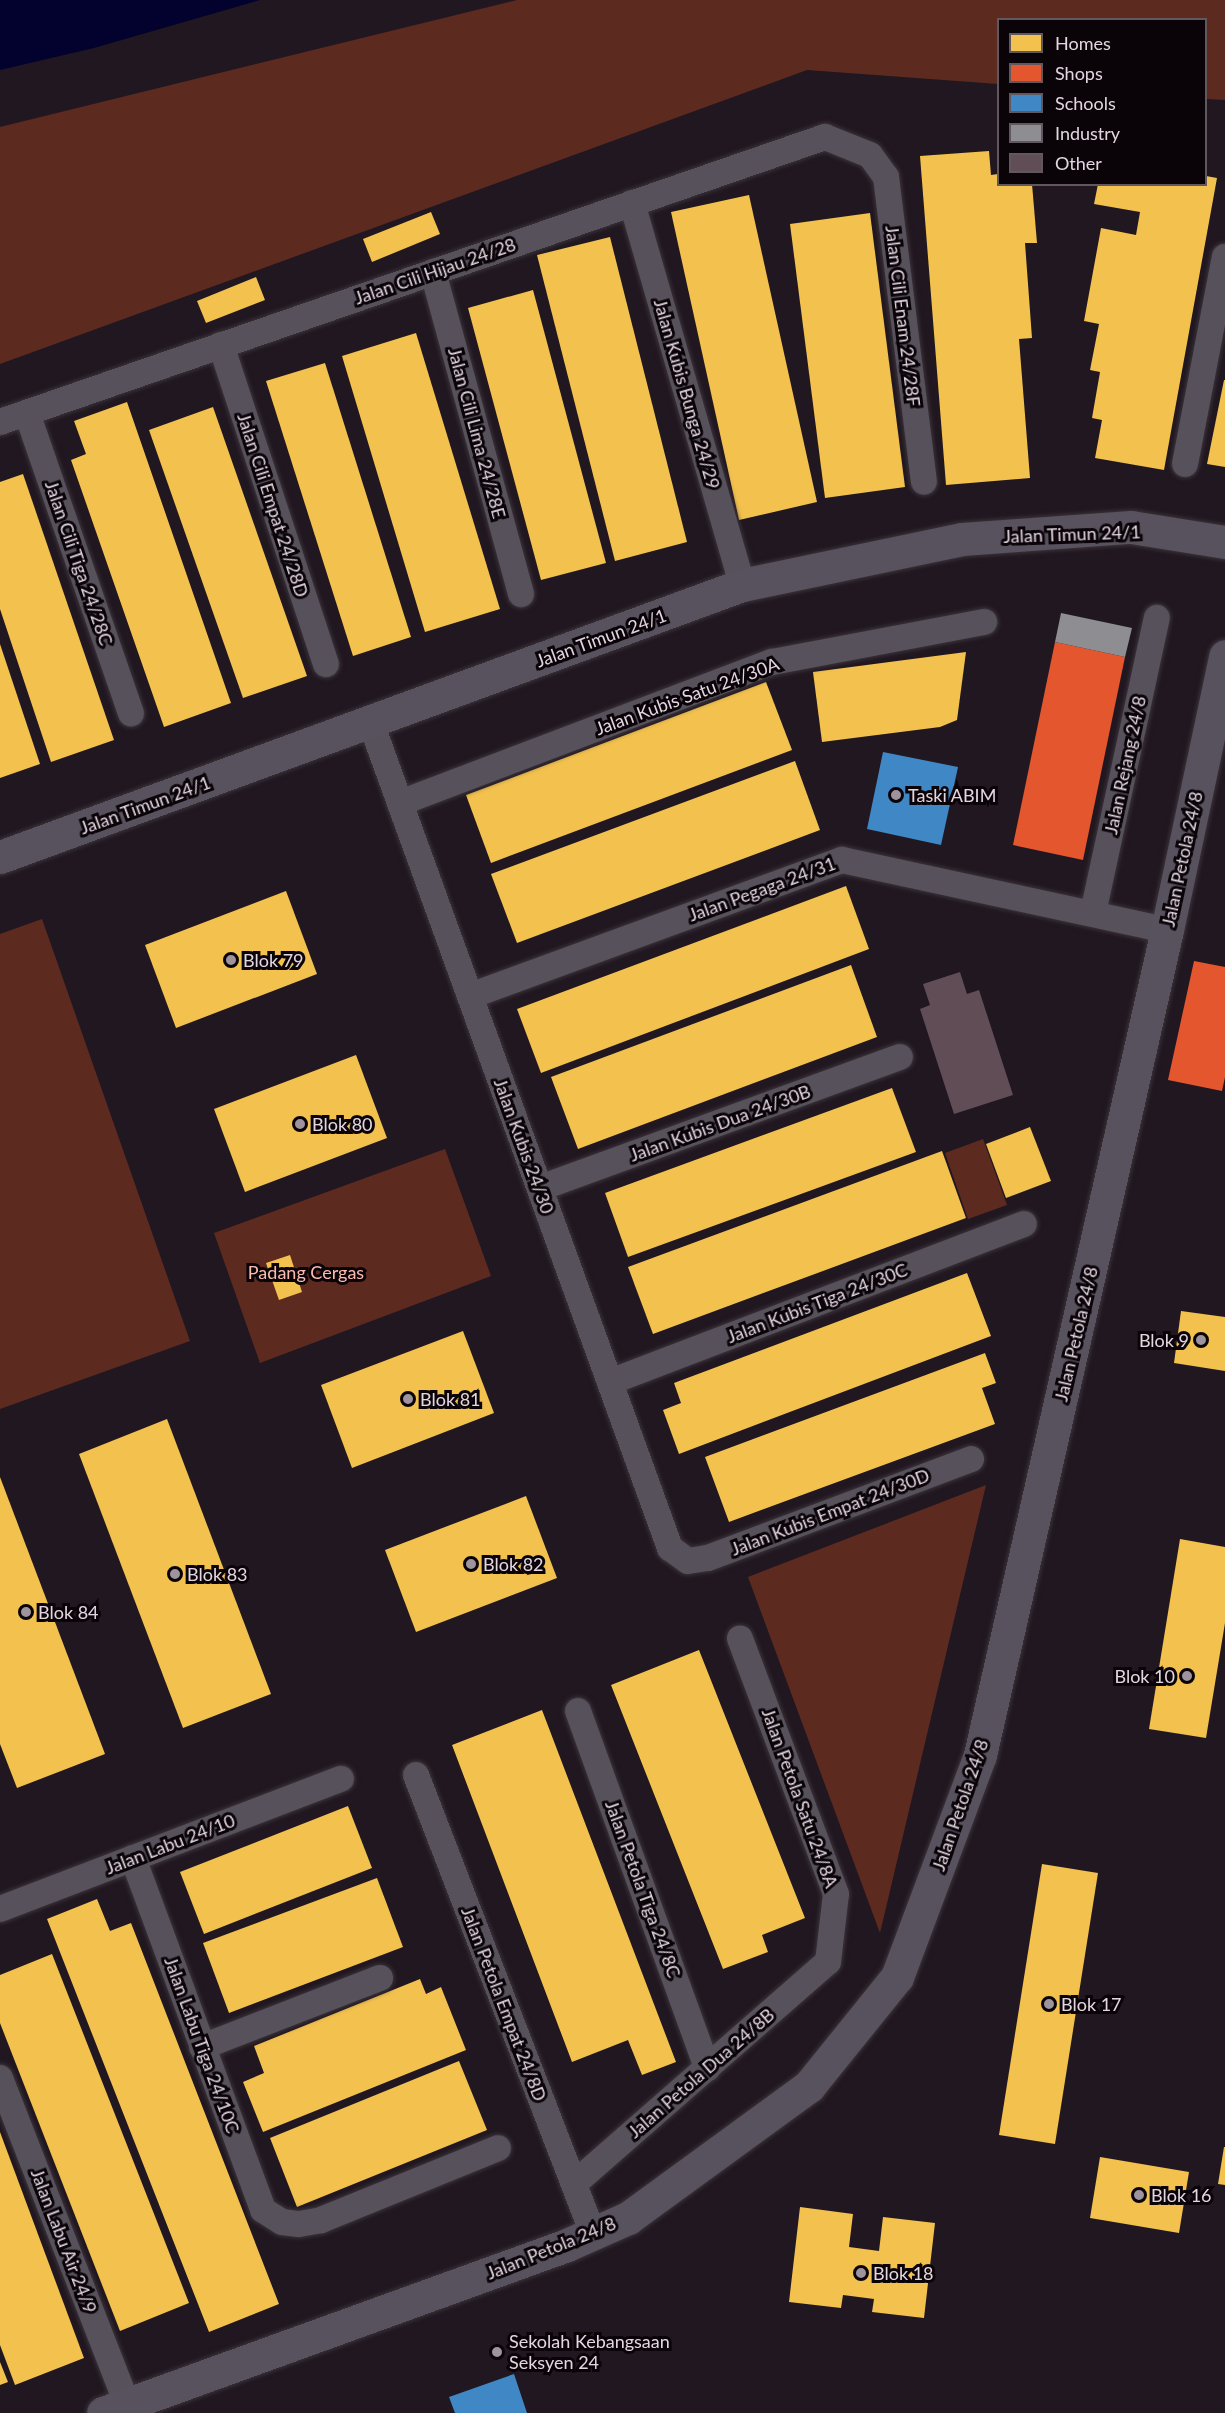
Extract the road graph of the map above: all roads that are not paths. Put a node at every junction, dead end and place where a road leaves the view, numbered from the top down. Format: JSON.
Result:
{"nodes":[{"id":1,"x":870,"y":155,"type":"joint"},
{"id":2,"x":632,"y":203,"type":"junction"},
{"id":3,"x":1225,"y":257,"type":"edge"},
{"id":4,"x":433,"y":272,"type":"junction"},
{"id":5,"x":221,"y":345,"type":"junction"},
{"id":6,"x":27,"y":413,"type":"junction"},
{"id":7,"x":0,"y":422,"type":"edge"},
{"id":8,"x":1185,"y":464,"type":"dead end"},
{"id":9,"x":924,"y":482,"type":"dead end"},
{"id":10,"x":1225,"y":542,"type":"edge"},
{"id":11,"x":742,"y":585,"type":"junction"},
{"id":12,"x":520,"y":594,"type":"dead end"},
{"id":13,"x":1157,"y":618,"type":"dead end"},
{"id":14,"x":984,"y":622,"type":"dead end"},
{"id":15,"x":1225,"y":656,"type":"edge"},
{"id":16,"x":326,"y":664,"type":"dead end"},
{"id":17,"x":131,"y":714,"type":"dead end"},
{"id":18,"x":371,"y":723,"type":"junction"},
{"id":19,"x":400,"y":803,"type":"junction"},
{"id":20,"x":0,"y":857,"type":"edge"},
{"id":21,"x":1093,"y":913,"type":"junction"},
{"id":22,"x":1167,"y":930,"type":"junction"},
{"id":23,"x":470,"y":996,"type":"junction"},
{"id":24,"x":900,"y":1057,"type":"dead end"},
{"id":25,"x":540,"y":1188,"type":"junction"},
{"id":26,"x":1023,"y":1224,"type":"dead end"},
{"id":27,"x":610,"y":1382,"type":"junction"},
{"id":28,"x":970,"y":1459,"type":"dead end"},
{"id":29,"x":688,"y":1561,"type":"joint"},
{"id":30,"x":740,"y":1638,"type":"dead end"},
{"id":31,"x":578,"y":1711,"type":"dead end"},
{"id":32,"x":416,"y":1775,"type":"dead end"},
{"id":33,"x":341,"y":1779,"type":"dead end"},
{"id":34,"x":133,"y":1858,"type":"junction"},
{"id":35,"x":0,"y":1910,"type":"edge"},
{"id":36,"x":828,"y":1962,"type":"joint"},
{"id":37,"x":380,"y":1978,"type":"dead end"},
{"id":38,"x":202,"y":2046,"type":"junction"},
{"id":39,"x":707,"y":2068,"type":"junction"},
{"id":40,"x":0,"y":2078,"type":"edge"},
{"id":41,"x":498,"y":2148,"type":"dead end"},
{"id":42,"x":574,"y":2184,"type":"junction"},
{"id":43,"x":593,"y":2233,"type":"junction"},
{"id":44,"x":115,"y":2409,"type":"edge"}],
"edges":[{"from":1,"to":2,"type":"street","name":"Jalan Cili Hijau 24/28"},
{"from":1,"to":9,"type":"street","name":"Jalan Cili Enam 24/28F"},
{"from":2,"to":4,"type":"street","name":"Jalan Cili Hijau 24/28"},
{"from":2,"to":11,"type":"street","name":"Jalan Kubis Bunga 24/29"},
{"from":3,"to":8,"type":"street"},
{"from":4,"to":5,"type":"street","name":"Jalan Cili Hijau 24/28"},
{"from":4,"to":12,"type":"street","name":"Jalan Cili Lima 24/28E"},
{"from":5,"to":6,"type":"street","name":"Jalan Cili Hijau 24/28"},
{"from":5,"to":16,"type":"street","name":"Jalan Cili Empat 24/28D"},
{"from":6,"to":7,"type":"street","name":"Jalan Cili Hijau 24/28"},
{"from":6,"to":17,"type":"street","name":"Jalan Cili Tiga 24/28C"},
{"from":10,"to":11,"type":"street","name":"Jalan Timun 24/1"},
{"from":11,"to":18,"type":"street","name":"Jalan Timun 24/1"},
{"from":13,"to":21,"type":"street","name":"Jalan Rejang 24/8"},
{"from":14,"to":19,"type":"street","name":"Jalan Kubis Satu 24/30A"},
{"from":15,"to":22,"type":"street","name":"Jalan Petola 24/8"},
{"from":18,"to":19,"type":"street","name":"Jalan Kubis 24/30"},
{"from":18,"to":20,"type":"street","name":"Jalan Timun 24/1"},
{"from":19,"to":23,"type":"street","name":"Jalan Kubis 24/30"},
{"from":21,"to":22,"type":"street","name":"Jalan Pegaga 24/31"},
{"from":21,"to":23,"type":"street","name":"Jalan Pegaga 24/31"},
{"from":22,"to":43,"type":"street","name":"Jalan Petola 24/8"},
{"from":23,"to":25,"type":"street","name":"Jalan Kubis 24/30"},
{"from":24,"to":25,"type":"street","name":"Jalan Kubis Dua 24/30B"},
{"from":25,"to":27,"type":"street","name":"Jalan Kubis 24/30"},
{"from":26,"to":27,"type":"street","name":"Jalan Kubis Tiga 24/30C"},
{"from":27,"to":29,"type":"street","name":"Jalan Kubis 24/30"},
{"from":28,"to":29,"type":"street","name":"Jalan Kubis Empat 24/30D"},
{"from":30,"to":36,"type":"street","name":"Jalan Petola Satu 24/8A"},
{"from":31,"to":39,"type":"street","name":"Jalan Petola Tiga 24/8C"},
{"from":32,"to":42,"type":"street","name":"Jalan Petola Empat 24/8D"},
{"from":33,"to":34,"type":"street","name":"Jalan Labu 24/10"},
{"from":34,"to":35,"type":"street","name":"Jalan Labu 24/10"},
{"from":34,"to":38,"type":"street","name":"Jalan Labu Tiga 24/10C"},
{"from":36,"to":39,"type":"street","name":"Jalan Petola Dua 24/8B"},
{"from":37,"to":38,"type":"street"},
{"from":38,"to":41,"type":"street","name":"Jalan Labu Tiga 24/10C"},
{"from":39,"to":42,"type":"street","name":"Jalan Petola Dua 24/8B"},
{"from":40,"to":44,"type":"street","name":"Jalan Labu Air 24/9"},
{"from":42,"to":43,"type":"street","name":"Jalan Petola Empat 24/8D"},
{"from":43,"to":44,"type":"street","name":"Jalan Petola 24/8"}]}
